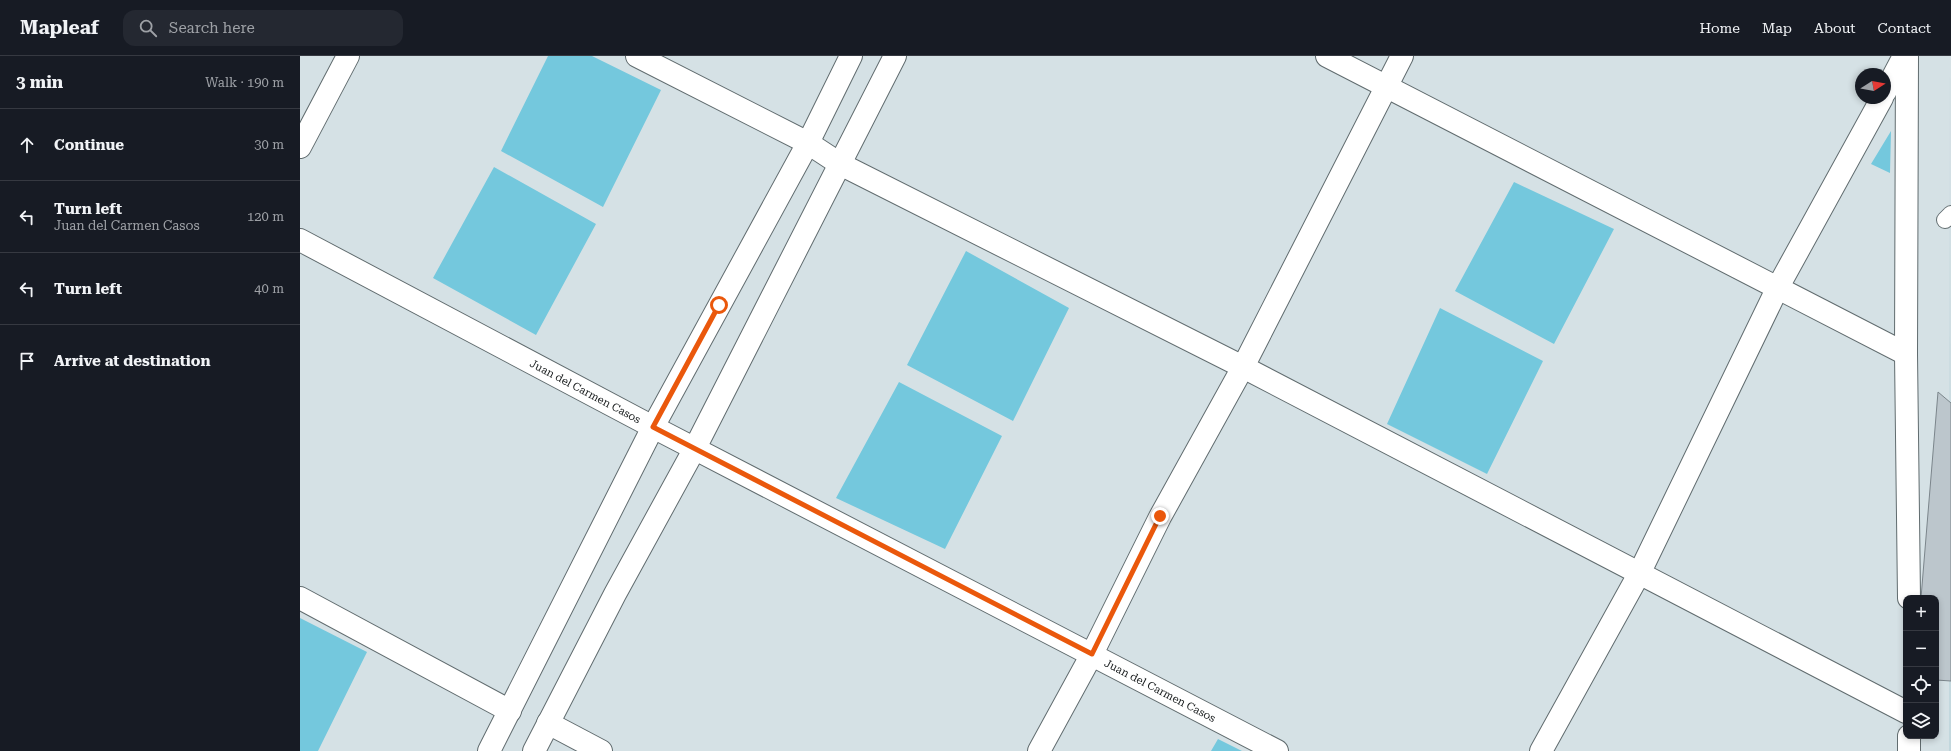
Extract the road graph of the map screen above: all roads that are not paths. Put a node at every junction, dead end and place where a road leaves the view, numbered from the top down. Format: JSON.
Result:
{"nodes":[{"id":1,"x":348,"y":56,"type":"edge"},
{"id":2,"x":637,"y":56,"type":"edge"},
{"id":3,"x":851,"y":56,"type":"edge"},
{"id":4,"x":895,"y":56,"type":"edge"},
{"id":5,"x":1327,"y":56,"type":"edge"},
{"id":6,"x":1402,"y":56,"type":"edge"},
{"id":7,"x":1904,"y":56,"type":"edge"},
{"id":8,"x":1907,"y":56,"type":"edge"},
{"id":9,"x":1891,"y":81,"type":"edge"},
{"id":10,"x":1386,"y":87,"type":"junction"},
{"id":11,"x":1879,"y":104,"type":"edge"},
{"id":12,"x":808,"y":143,"type":"junction"},
{"id":13,"x":300,"y":147,"type":"edge"},
{"id":14,"x":840,"y":164,"type":"junction"},
{"id":15,"x":300,"y":240,"type":"edge"},
{"id":16,"x":1778,"y":288,"type":"junction"},
{"id":17,"x":1906,"y":354,"type":"junction"},
{"id":18,"x":1243,"y":368,"type":"junction"},
{"id":19,"x":653,"y":427,"type":"junction"},
{"id":20,"x":695,"y":448,"type":"junction"},
{"id":21,"x":1639,"y":574,"type":"junction"},
{"id":22,"x":1909,"y":595,"type":"edge"},
{"id":23,"x":300,"y":598,"type":"edge"},
{"id":24,"x":1092,"y":654,"type":"junction"},
{"id":25,"x":1903,"y":710,"type":"edge"},
{"id":26,"x":510,"y":711,"type":"junction"},
{"id":27,"x":548,"y":723,"type":"junction"},
{"id":28,"x":1909,"y":739,"type":"edge"},
{"id":29,"x":489,"y":751,"type":"edge"},
{"id":30,"x":534,"y":751,"type":"edge"},
{"id":31,"x":601,"y":751,"type":"edge"},
{"id":32,"x":1039,"y":751,"type":"edge"},
{"id":33,"x":1277,"y":751,"type":"edge"},
{"id":34,"x":1541,"y":751,"type":"edge"},
{"id":35,"x":1909,"y":751,"type":"edge"}],
"edges":[{"from":1,"to":13,"type":"street"},
{"from":2,"to":12,"type":"street"},
{"from":3,"to":12,"type":"street"},
{"from":4,"to":14,"type":"street"},
{"from":5,"to":10,"type":"street"},
{"from":6,"to":10,"type":"street"},
{"from":7,"to":9,"type":"street"},
{"from":8,"to":17,"type":"street"},
{"from":10,"to":16,"type":"street"},
{"from":10,"to":18,"type":"street"},
{"from":11,"to":16,"type":"street"},
{"from":12,"to":14,"type":"street"},
{"from":12,"to":19,"type":"street"},
{"from":14,"to":18,"type":"street"},
{"from":14,"to":20,"type":"street"},
{"from":15,"to":19,"type":"street","name":"Juan del Carmen Casos"},
{"from":16,"to":17,"type":"street"},
{"from":16,"to":21,"type":"street"},
{"from":17,"to":22,"type":"street"},
{"from":18,"to":21,"type":"street"},
{"from":18,"to":24,"type":"street"},
{"from":19,"to":20,"type":"street","name":"Juan del Carmen Casos"},
{"from":19,"to":26,"type":"street"},
{"from":20,"to":24,"type":"street","name":"Juan del Carmen Casos"},
{"from":20,"to":27,"type":"street"},
{"from":21,"to":25,"type":"street"},
{"from":21,"to":34,"type":"street"},
{"from":23,"to":26,"type":"street"},
{"from":24,"to":32,"type":"street"},
{"from":24,"to":33,"type":"street","name":"Juan del Carmen Casos"},
{"from":26,"to":29,"type":"street"},
{"from":27,"to":30,"type":"street"},
{"from":27,"to":31,"type":"street"},
{"from":28,"to":35,"type":"street"}]}
